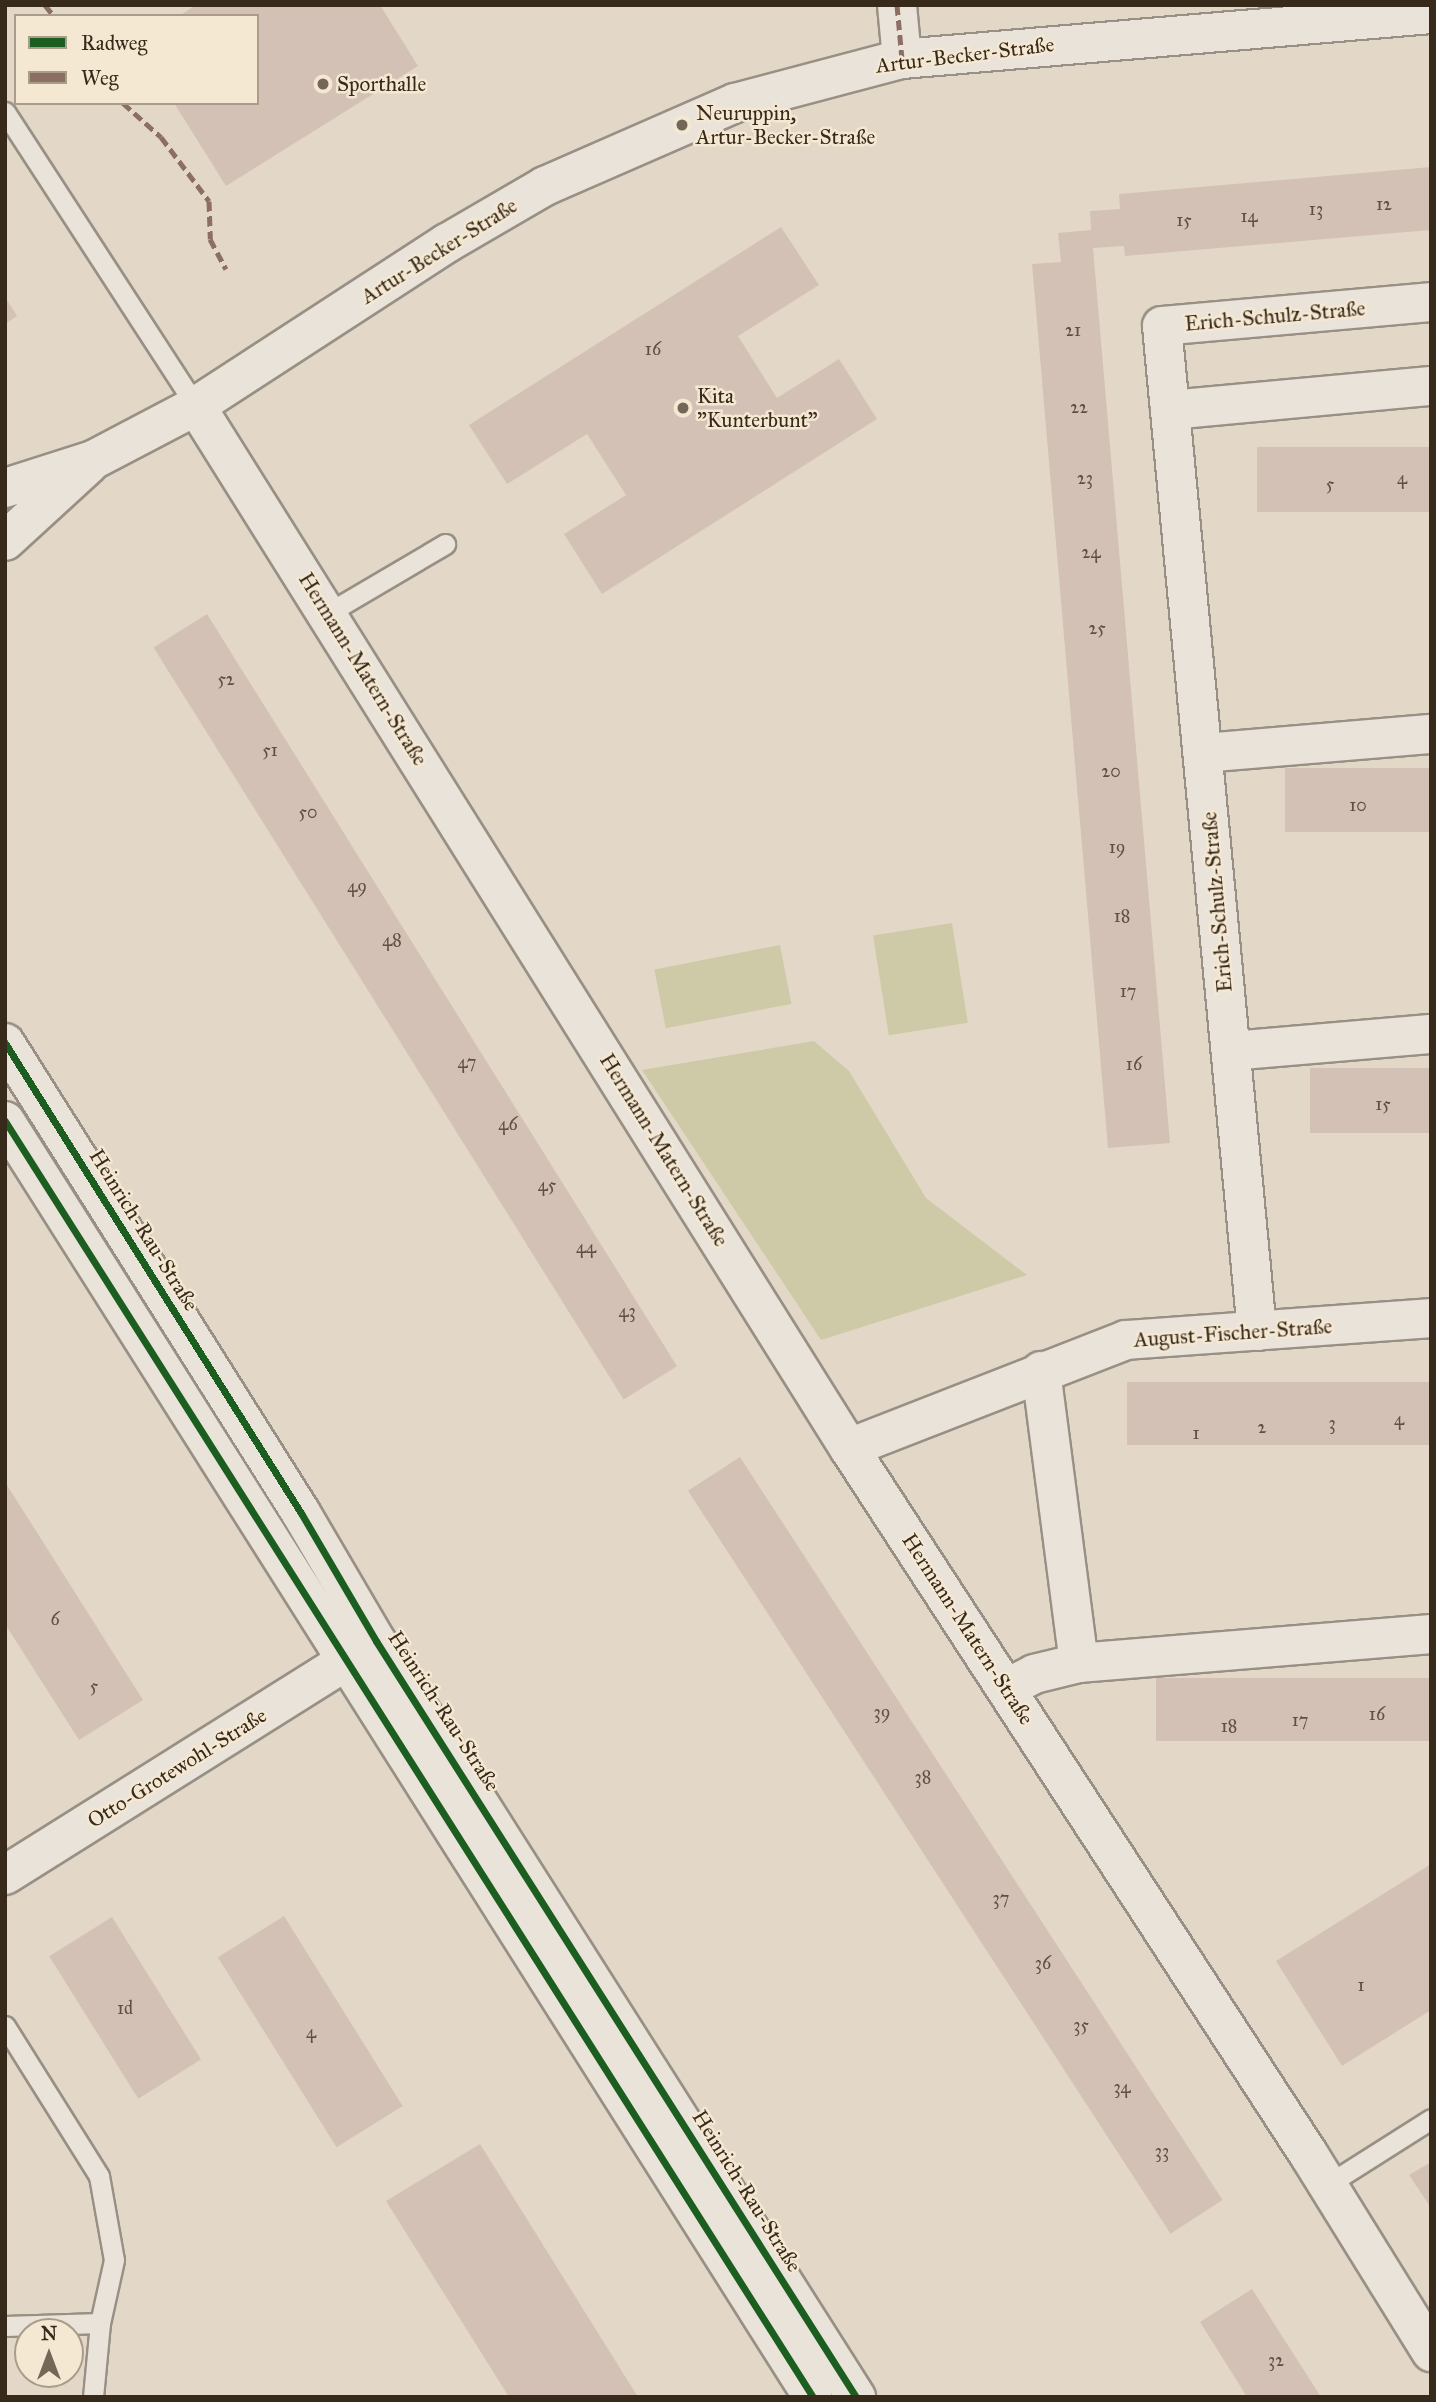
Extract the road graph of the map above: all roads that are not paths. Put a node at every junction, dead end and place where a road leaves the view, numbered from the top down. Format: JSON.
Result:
{"nodes":[{"id":1,"x":897,"y":5,"type":"edge"},
{"id":2,"x":1431,"y":14,"type":"edge"},
{"id":3,"x":902,"y":59,"type":"junction"},
{"id":4,"x":5,"y":112,"type":"edge"},
{"id":5,"x":1431,"y":302,"type":"edge"},
{"id":6,"x":1431,"y":386,"type":"edge"},
{"id":7,"x":196,"y":406,"type":"junction"},
{"id":8,"x":1170,"y":410,"type":"junction"},
{"id":9,"x":93,"y":460,"type":"junction"},
{"id":10,"x":5,"y":488,"type":"edge"},
{"id":11,"x":5,"y":541,"type":"edge"},
{"id":12,"x":445,"y":544,"type":"dead end"},
{"id":13,"x":328,"y":613,"type":"junction"},
{"id":14,"x":1431,"y":734,"type":"edge"},
{"id":15,"x":1203,"y":753,"type":"junction"},
{"id":16,"x":1431,"y":1034,"type":"edge"},
{"id":17,"x":5,"y":1043,"type":"edge"},
{"id":18,"x":1231,"y":1051,"type":"junction"},
{"id":19,"x":5,"y":1121,"type":"edge"},
{"id":20,"x":1431,"y":1318,"type":"edge"},
{"id":21,"x":1257,"y":1331,"type":"junction"},
{"id":22,"x":1041,"y":1371,"type":"junction"},
{"id":23,"x":849,"y":1448,"type":"junction"},
{"id":24,"x":1431,"y":1634,"type":"edge"},
{"id":25,"x":362,"y":1651,"type":"junction"},
{"id":26,"x":1079,"y":1663,"type":"junction"},
{"id":27,"x":1007,"y":1688,"type":"junction"},
{"id":28,"x":5,"y":1875,"type":"edge"},
{"id":29,"x":5,"y":2026,"type":"edge"},
{"id":30,"x":1431,"y":2119,"type":"edge"},
{"id":31,"x":1327,"y":2185,"type":"junction"},
{"id":32,"x":100,"y":2323,"type":"junction"},
{"id":33,"x":5,"y":2326,"type":"edge"},
{"id":34,"x":1431,"y":2352,"type":"edge"},
{"id":35,"x":93,"y":2397,"type":"edge"},
{"id":36,"x":813,"y":2397,"type":"edge"},
{"id":37,"x":856,"y":2397,"type":"edge"}],
"edges":[{"from":1,"to":3,"type":"street"},
{"from":2,"to":3,"type":"street","name":"Artur-Becker-Straße"},
{"from":3,"to":7,"type":"street","name":"Artur-Becker-Straße"},
{"from":4,"to":7,"type":"lane","name":"Hermann-Matern-Straße"},
{"from":5,"to":8,"type":"street","name":"Erich-Schulz-Straße"},
{"from":6,"to":8,"type":"street"},
{"from":7,"to":9,"type":"street","name":"Artur-Becker-Straße"},
{"from":7,"to":13,"type":"street","name":"Hermann-Matern-Straße"},
{"from":8,"to":15,"type":"street","name":"Erich-Schulz-Straße"},
{"from":9,"to":10,"type":"street","name":"Artur-Becker-Straße"},
{"from":9,"to":11,"type":"street","name":"Artur-Becker-Straße"},
{"from":12,"to":13,"type":"lane"},
{"from":13,"to":23,"type":"street","name":"Hermann-Matern-Straße"},
{"from":14,"to":15,"type":"street"},
{"from":15,"to":18,"type":"street","name":"Erich-Schulz-Straße"},
{"from":16,"to":18,"type":"street"},
{"from":17,"to":25,"type":"street","name":"Heinrich-Rau-Straße"},
{"from":18,"to":21,"type":"street","name":"Erich-Schulz-Straße"},
{"from":19,"to":25,"type":"street","name":"Heinrich-Rau-Straße"},
{"from":20,"to":21,"type":"street","name":"August-Fischer-Straße"},
{"from":21,"to":22,"type":"street","name":"August-Fischer-Straße"},
{"from":22,"to":23,"type":"street","name":"August-Fischer-Straße"},
{"from":22,"to":26,"type":"street"},
{"from":23,"to":27,"type":"street","name":"Hermann-Matern-Straße"},
{"from":24,"to":26,"type":"street"},
{"from":25,"to":28,"type":"street","name":"Otto-Grotewohl-Straße"},
{"from":25,"to":36,"type":"street","name":"Heinrich-Rau-Straße"},
{"from":25,"to":37,"type":"street","name":"Heinrich-Rau-Straße"},
{"from":26,"to":27,"type":"street"},
{"from":27,"to":31,"type":"street","name":"Hermann-Matern-Straße"},
{"from":29,"to":32,"type":"lane"},
{"from":30,"to":31,"type":"lane"},
{"from":31,"to":34,"type":"street","name":"Hermann-Matern-Straße"},
{"from":32,"to":33,"type":"lane"},
{"from":32,"to":35,"type":"lane"}]}
